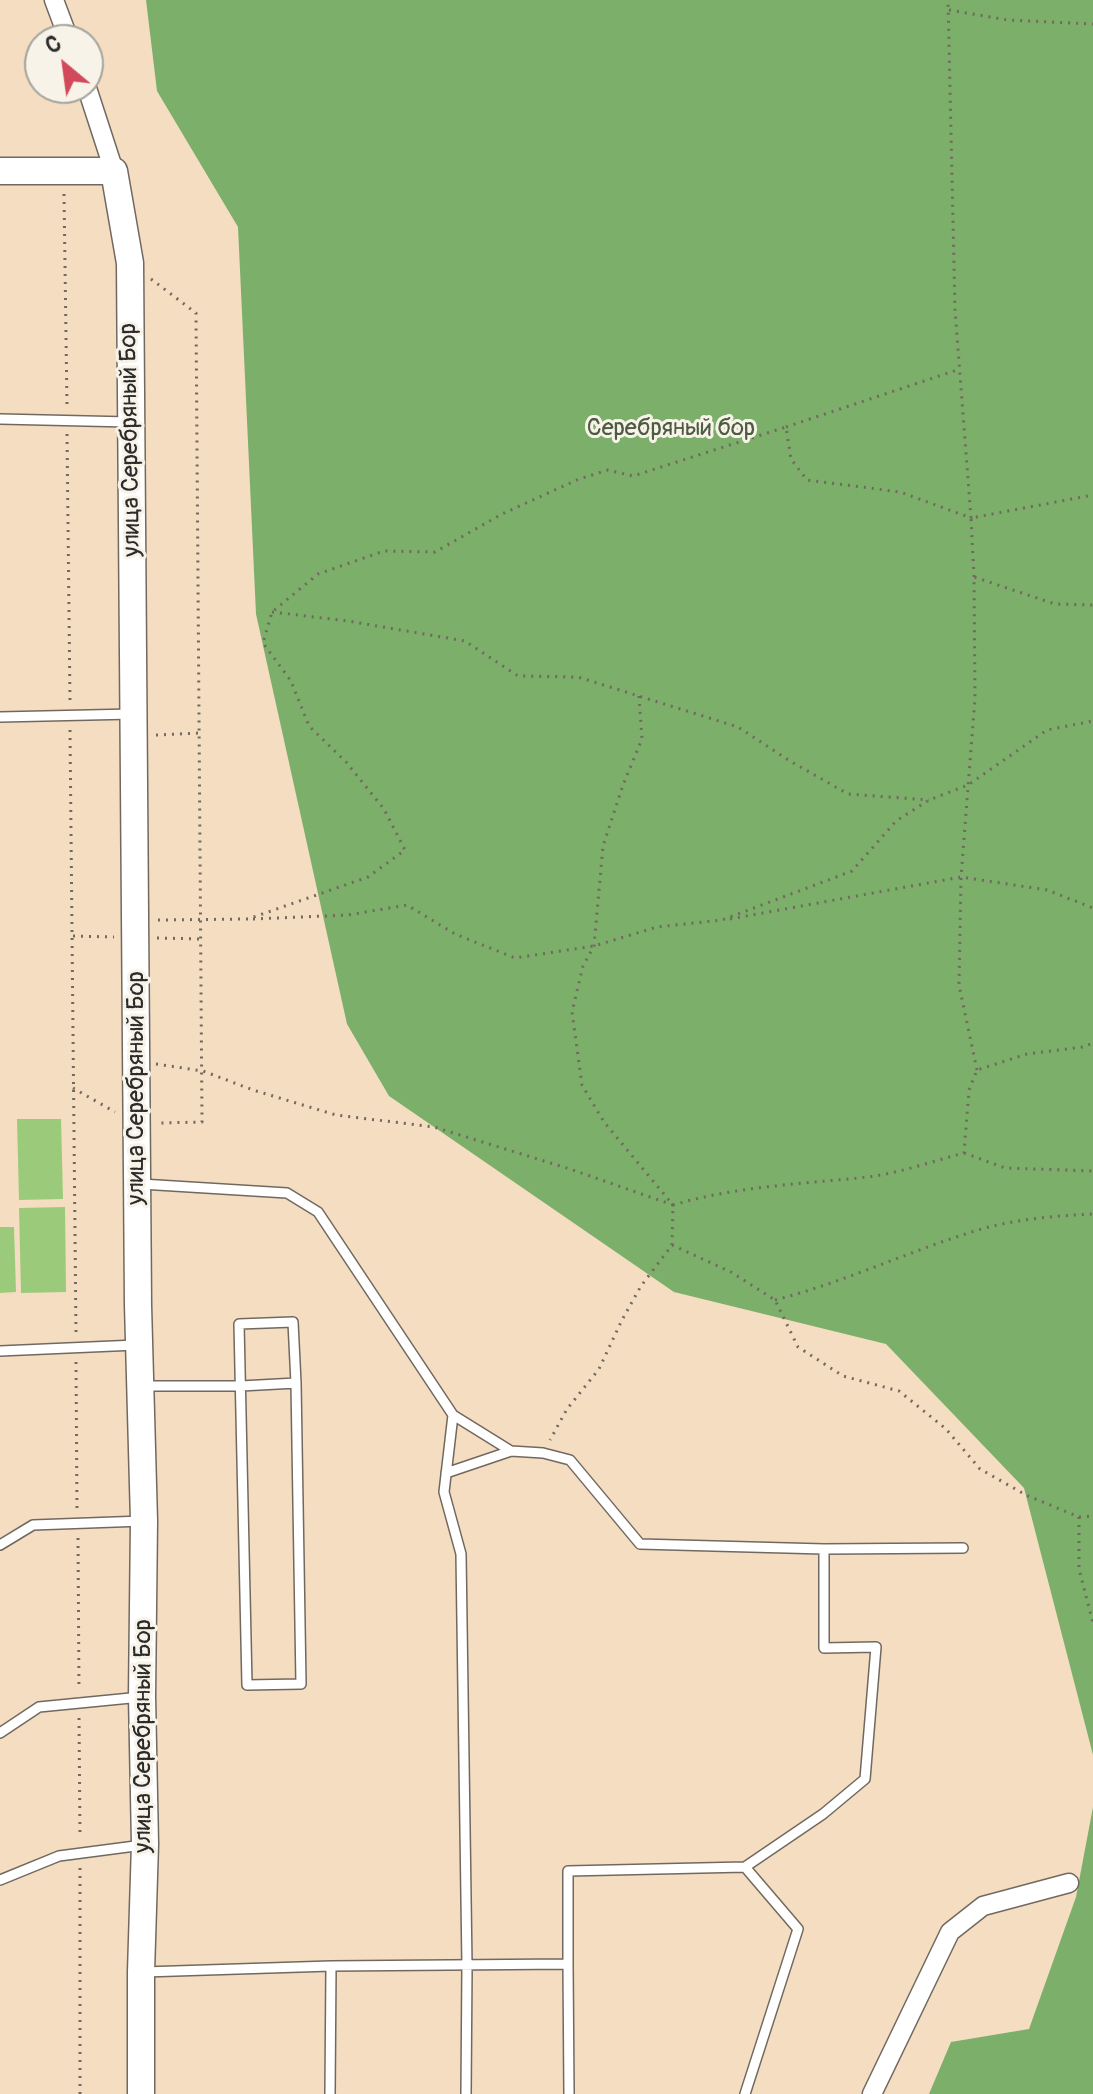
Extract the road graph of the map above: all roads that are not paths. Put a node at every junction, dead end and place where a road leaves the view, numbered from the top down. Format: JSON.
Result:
{"nodes":[{"id":1,"x":54,"y":0,"type":"edge"},
{"id":2,"x":63,"y":24,"type":"edge"},
{"id":3,"x":92,"y":104,"type":"edge"},
{"id":4,"x":0,"y":171,"type":"edge"},
{"id":5,"x":114,"y":171,"type":"junction"},
{"id":6,"x":0,"y":419,"type":"edge"},
{"id":7,"x":131,"y":422,"type":"junction"},
{"id":8,"x":0,"y":717,"type":"edge"},
{"id":9,"x":134,"y":725,"type":"junction"},
{"id":10,"x":138,"y":1183,"type":"junction"},
{"id":11,"x":140,"y":1345,"type":"junction"},
{"id":12,"x":0,"y":1351,"type":"edge"},
{"id":13,"x":296,"y":1383,"type":"junction"},
{"id":14,"x":141,"y":1386,"type":"junction"},
{"id":15,"x":241,"y":1386,"type":"junction"},
{"id":16,"x":453,"y":1415,"type":"junction"},
{"id":17,"x":511,"y":1451,"type":"junction"},
{"id":18,"x":446,"y":1473,"type":"junction"},
{"id":19,"x":144,"y":1521,"type":"junction"},
{"id":20,"x":0,"y":1545,"type":"edge"},
{"id":21,"x":963,"y":1548,"type":"dead end"},
{"id":22,"x":824,"y":1549,"type":"junction"},
{"id":23,"x":142,"y":1696,"type":"junction"},
{"id":24,"x":0,"y":1733,"type":"edge"},
{"id":25,"x":145,"y":1844,"type":"junction"},
{"id":26,"x":745,"y":1867,"type":"junction"},
{"id":27,"x":0,"y":1880,"type":"edge"},
{"id":28,"x":1069,"y":1883,"type":"dead end"},
{"id":29,"x":568,"y":1964,"type":"junction"},
{"id":30,"x":331,"y":1966,"type":"junction"},
{"id":31,"x":467,"y":1966,"type":"junction"},
{"id":32,"x":141,"y":1972,"type":"junction"},
{"id":33,"x":141,"y":2094,"type":"edge"},
{"id":34,"x":330,"y":2094,"type":"edge"},
{"id":35,"x":466,"y":2094,"type":"edge"},
{"id":36,"x":569,"y":2094,"type":"edge"},
{"id":37,"x":745,"y":2094,"type":"edge"},
{"id":38,"x":872,"y":2094,"type":"edge"}],
"edges":[{"from":1,"to":2,"type":"street"},
{"from":3,"to":5,"type":"street","name":"улица Серебряный Бор"},
{"from":4,"to":5,"type":"street"},
{"from":5,"to":7,"type":"street","name":"улица Серебряный Бор"},
{"from":6,"to":7,"type":"lane"},
{"from":7,"to":9,"type":"street","name":"улица Серебряный Бор"},
{"from":8,"to":9,"type":"lane"},
{"from":9,"to":10,"type":"street","name":"улица Серебряный Бор"},
{"from":10,"to":11,"type":"street","name":"улица Серебряный Бор"},
{"from":10,"to":16,"type":"lane"},
{"from":11,"to":12,"type":"lane"},
{"from":11,"to":14,"type":"street","name":"улица Серебряный Бор"},
{"from":13,"to":15,"type":"lane"},
{"from":13,"to":15,"type":"lane"},
{"from":13,"to":15,"type":"lane"},
{"from":14,"to":15,"type":"lane"},
{"from":14,"to":19,"type":"street","name":"улица Серебряный Бор"},
{"from":16,"to":17,"type":"lane"},
{"from":16,"to":18,"type":"lane"},
{"from":17,"to":18,"type":"lane"},
{"from":17,"to":22,"type":"lane"},
{"from":18,"to":31,"type":"lane"},
{"from":19,"to":20,"type":"lane"},
{"from":19,"to":23,"type":"street","name":"улица Серебряный Бор"},
{"from":21,"to":22,"type":"lane"},
{"from":22,"to":26,"type":"lane"},
{"from":23,"to":24,"type":"lane"},
{"from":23,"to":25,"type":"street","name":"улица Серебряный Бор"},
{"from":25,"to":27,"type":"lane"},
{"from":25,"to":32,"type":"street","name":"улица Серебряный Бор"},
{"from":26,"to":29,"type":"lane"},
{"from":26,"to":37,"type":"lane"},
{"from":28,"to":38,"type":"street"},
{"from":29,"to":31,"type":"lane"},
{"from":29,"to":36,"type":"lane"},
{"from":30,"to":31,"type":"lane"},
{"from":30,"to":32,"type":"lane"},
{"from":30,"to":34,"type":"lane"},
{"from":31,"to":35,"type":"lane"},
{"from":32,"to":33,"type":"street","name":"улица Серебряный Бор"}]}
